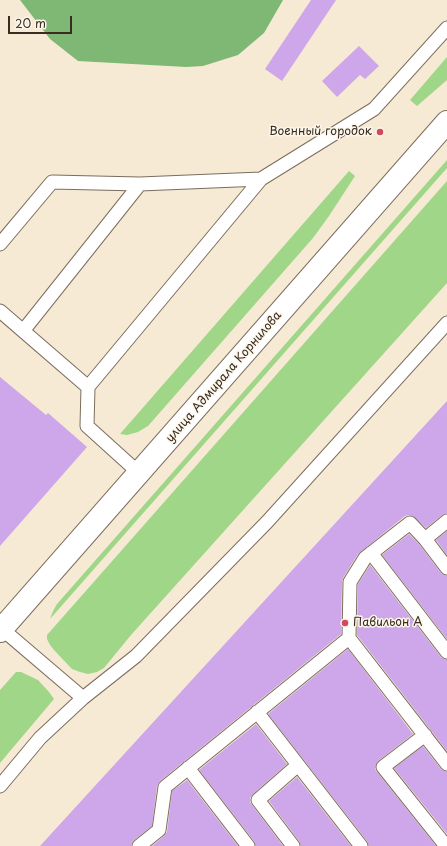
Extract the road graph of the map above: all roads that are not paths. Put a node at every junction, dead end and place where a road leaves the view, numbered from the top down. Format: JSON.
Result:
{"nodes":[{"id":1,"x":447,"y":28,"type":"edge"},
{"id":2,"x":447,"y":122,"type":"edge"},
{"id":3,"x":261,"y":179,"type":"junction"},
{"id":4,"x":140,"y":184,"type":"junction"},
{"id":5,"x":0,"y":244,"type":"edge"},
{"id":6,"x":0,"y":311,"type":"edge"},
{"id":7,"x":447,"y":323,"type":"edge"},
{"id":8,"x":23,"y":330,"type":"junction"},
{"id":9,"x":88,"y":386,"type":"junction"},
{"id":10,"x":140,"y":473,"type":"junction"},
{"id":11,"x":447,"y":521,"type":"edge"},
{"id":12,"x":425,"y":539,"type":"junction"},
{"id":13,"x":371,"y":553,"type":"junction"},
{"id":14,"x":447,"y":568,"type":"edge"},
{"id":15,"x":1,"y":630,"type":"edge"},
{"id":16,"x":349,"y":638,"type":"junction"},
{"id":17,"x":447,"y":652,"type":"edge"},
{"id":18,"x":84,"y":698,"type":"junction"},
{"id":19,"x":257,"y":712,"type":"junction"},
{"id":20,"x":425,"y":735,"type":"junction"},
{"id":21,"x":447,"y":764,"type":"edge"},
{"id":22,"x":298,"y":765,"type":"junction"},
{"id":23,"x":188,"y":768,"type":"junction"},
{"id":24,"x":0,"y":786,"type":"edge"},
{"id":25,"x":140,"y":846,"type":"edge"},
{"id":26,"x":248,"y":846,"type":"edge"},
{"id":27,"x":293,"y":846,"type":"edge"},
{"id":28,"x":361,"y":846,"type":"edge"},
{"id":29,"x":446,"y":846,"type":"edge"}],
"edges":[{"from":1,"to":3,"type":"lane"},
{"from":2,"to":10,"type":"main road","name":"улица Адмирала Корнилова"},
{"from":3,"to":4,"type":"lane"},
{"from":3,"to":9,"type":"lane"},
{"from":4,"to":5,"type":"lane"},
{"from":4,"to":8,"type":"lane"},
{"from":6,"to":8,"type":"lane"},
{"from":7,"to":18,"type":"lane"},
{"from":8,"to":9,"type":"lane"},
{"from":9,"to":10,"type":"lane"},
{"from":10,"to":15,"type":"main road","name":"улица Адмирала Корнилова"},
{"from":11,"to":12,"type":"lane"},
{"from":12,"to":13,"type":"lane"},
{"from":12,"to":14,"type":"lane"},
{"from":13,"to":16,"type":"lane"},
{"from":13,"to":17,"type":"lane"},
{"from":15,"to":18,"type":"lane"},
{"from":16,"to":19,"type":"lane"},
{"from":16,"to":20,"type":"lane"},
{"from":18,"to":24,"type":"lane"},
{"from":19,"to":22,"type":"lane"},
{"from":19,"to":23,"type":"lane"},
{"from":20,"to":21,"type":"lane"},
{"from":20,"to":29,"type":"lane"},
{"from":22,"to":27,"type":"lane"},
{"from":22,"to":28,"type":"lane"},
{"from":23,"to":25,"type":"lane"},
{"from":23,"to":26,"type":"lane"}]}
